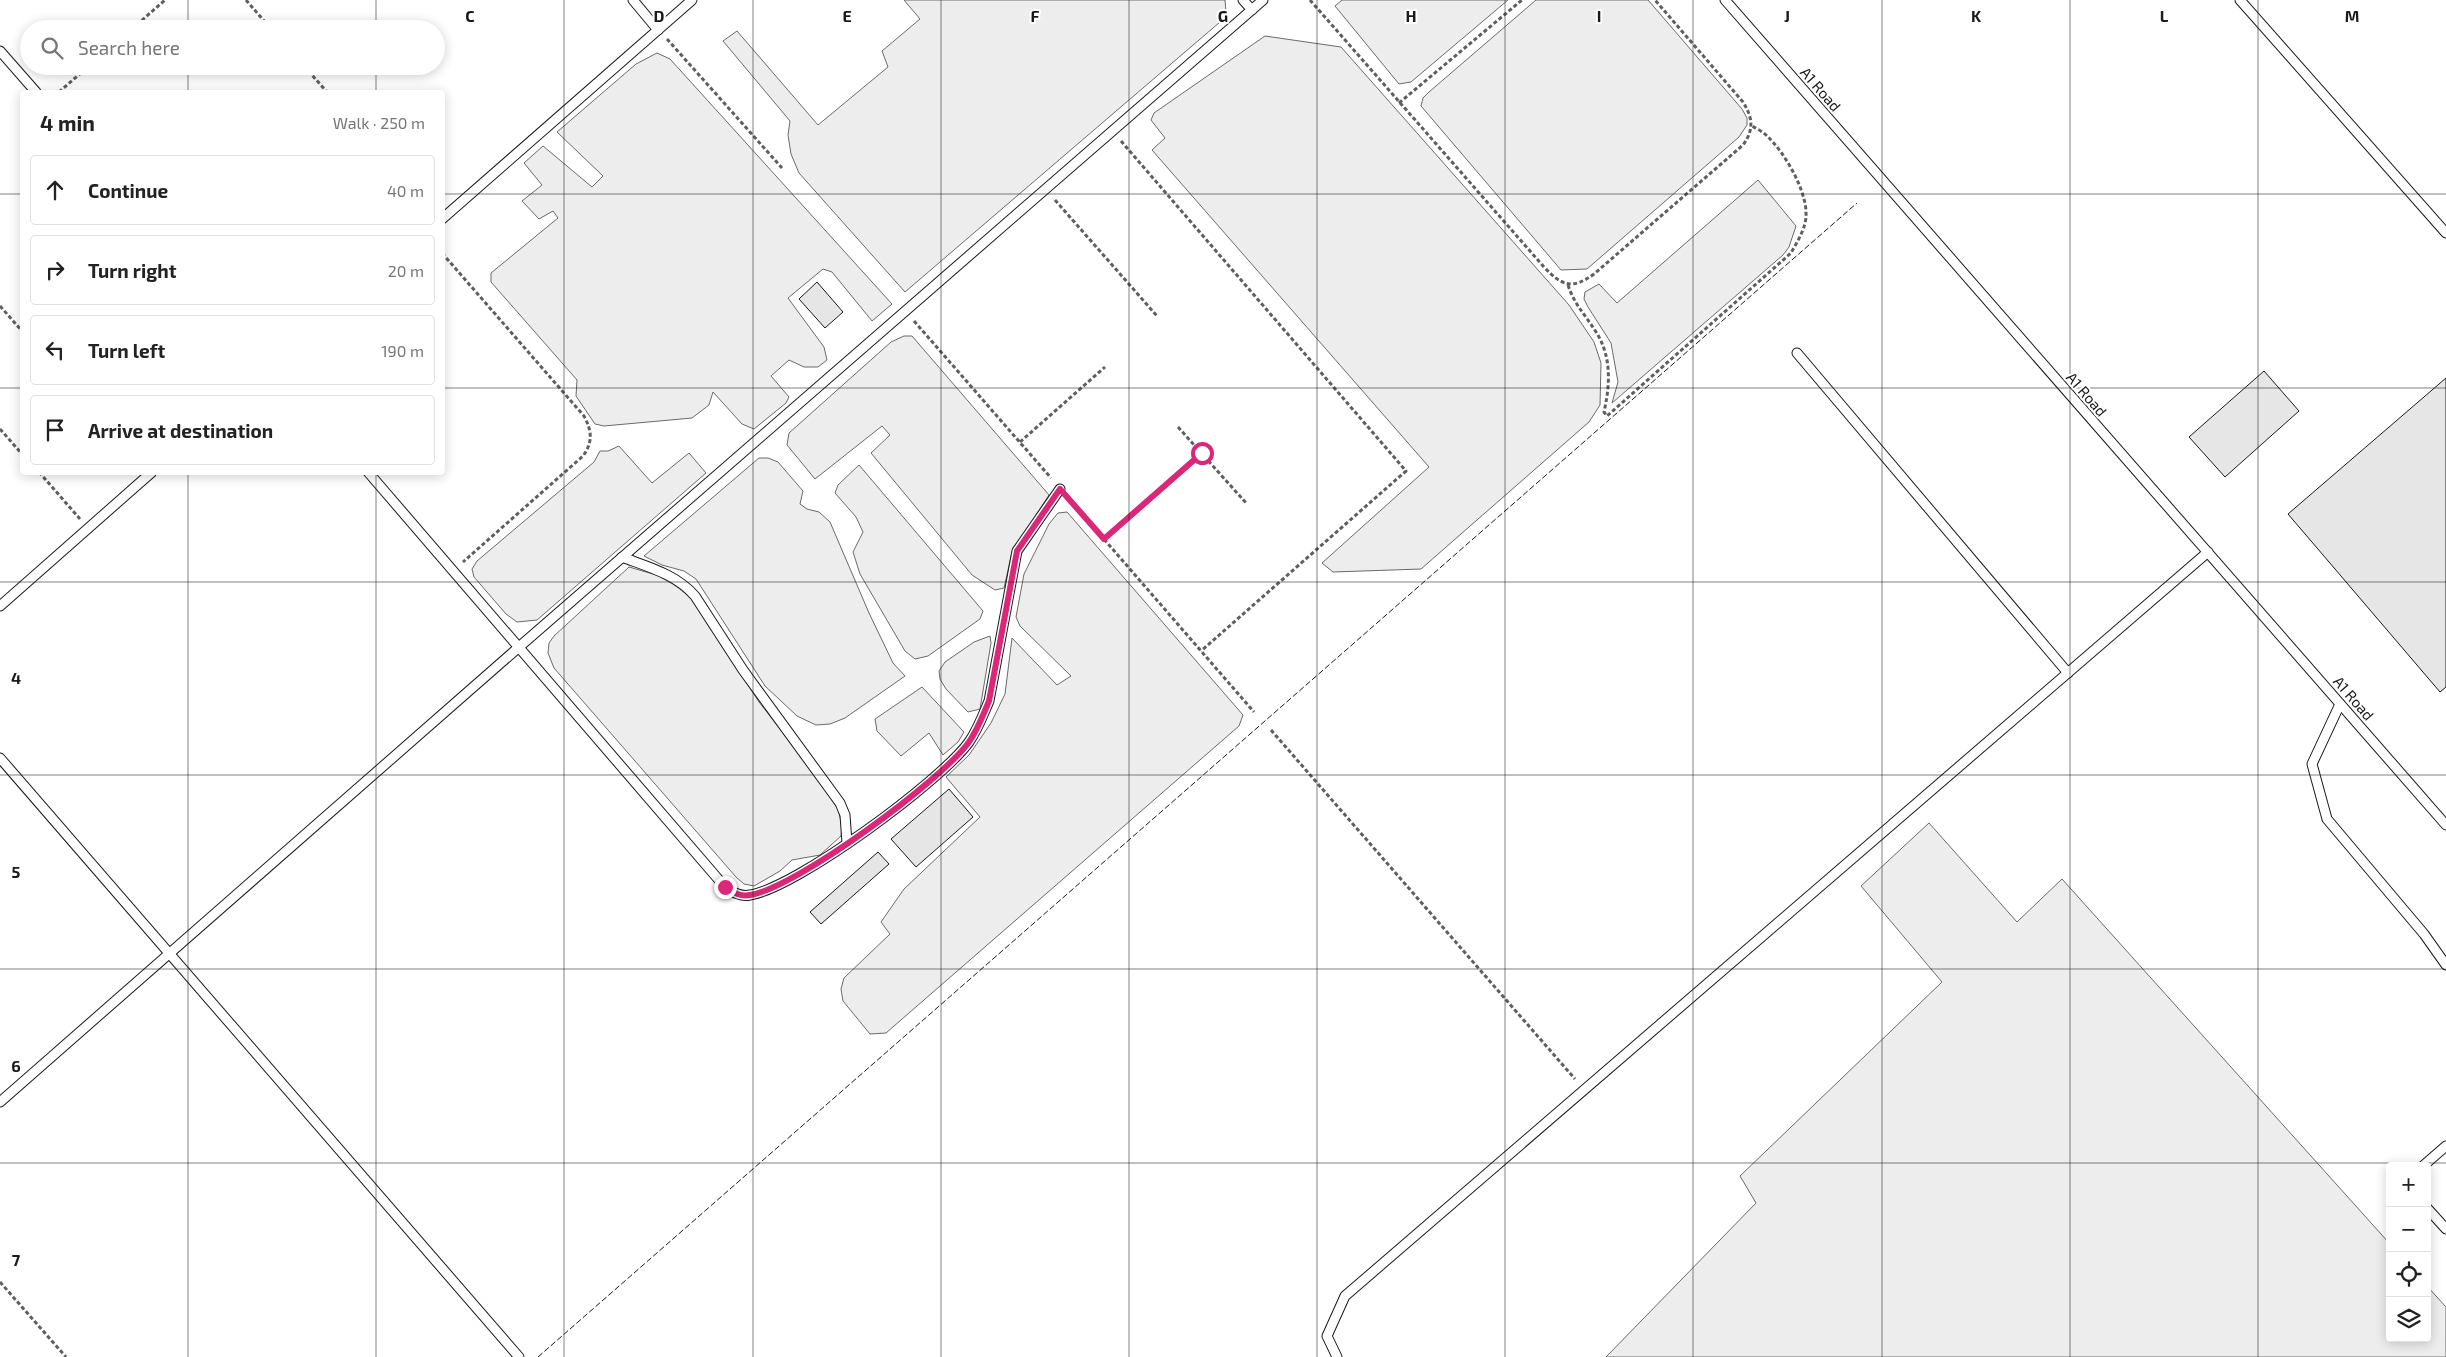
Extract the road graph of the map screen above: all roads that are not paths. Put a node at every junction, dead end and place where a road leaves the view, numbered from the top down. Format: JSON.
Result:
{"nodes":[{"id":1,"x":633,"y":0,"type":"edge"},
{"id":2,"x":692,"y":0,"type":"edge"},
{"id":3,"x":1243,"y":0,"type":"edge"},
{"id":4,"x":1263,"y":0,"type":"edge"},
{"id":5,"x":1725,"y":0,"type":"edge"},
{"id":6,"x":2240,"y":0,"type":"edge"},
{"id":7,"x":1252,"y":10,"type":"junction"},
{"id":8,"x":658,"y":30,"type":"junction"},
{"id":9,"x":0,"y":52,"type":"edge"},
{"id":10,"x":20,"y":74,"type":"edge"},
{"id":11,"x":21,"y":75,"type":"edge"},
{"id":12,"x":34,"y":90,"type":"edge"},
{"id":13,"x":445,"y":216,"type":"edge"},
{"id":14,"x":2446,"y":233,"type":"edge"},
{"id":15,"x":1797,"y":353,"type":"dead end"},
{"id":16,"x":149,"y":475,"type":"edge"},
{"id":17,"x":371,"y":475,"type":"edge"},
{"id":18,"x":1060,"y":489,"type":"road end"},
{"id":19,"x":2208,"y":552,"type":"junction"},
{"id":20,"x":622,"y":557,"type":"junction"},
{"id":21,"x":0,"y":606,"type":"edge"},
{"id":22,"x":519,"y":647,"type":"junction"},
{"id":23,"x":2068,"y":673,"type":"junction"},
{"id":24,"x":2340,"y":704,"type":"junction"},
{"id":25,"x":0,"y":758,"type":"edge"},
{"id":26,"x":2446,"y":824,"type":"edge"},
{"id":27,"x":847,"y":843,"type":"junction"},
{"id":28,"x":170,"y":953,"type":"junction"},
{"id":29,"x":2446,"y":965,"type":"edge"},
{"id":30,"x":0,"y":1102,"type":"edge"},
{"id":31,"x":2446,"y":1146,"type":"edge"},
{"id":32,"x":2428,"y":1162,"type":"edge"},
{"id":33,"x":2431,"y":1212,"type":"edge"},
{"id":34,"x":2446,"y":1229,"type":"edge"},
{"id":35,"x":519,"y":1357,"type":"edge"},
{"id":36,"x":1337,"y":1357,"type":"edge"}],
"edges":[{"from":1,"to":8,"type":"lane"},
{"from":2,"to":8,"type":"lane"},
{"from":3,"to":7,"type":"lane"},
{"from":4,"to":7,"type":"lane"},
{"from":5,"to":19,"type":"lane","name":"A1 Road"},
{"from":6,"to":14,"type":"lane"},
{"from":7,"to":20,"type":"lane"},
{"from":8,"to":13,"type":"lane"},
{"from":9,"to":10,"type":"lane"},
{"from":11,"to":12,"type":"lane"},
{"from":15,"to":23,"type":"lane"},
{"from":16,"to":21,"type":"lane"},
{"from":17,"to":22,"type":"lane"},
{"from":18,"to":27,"type":"lane"},
{"from":19,"to":23,"type":"lane"},
{"from":19,"to":24,"type":"lane","name":"A1 Road"},
{"from":20,"to":22,"type":"lane"},
{"from":20,"to":27,"type":"lane"},
{"from":22,"to":27,"type":"lane"},
{"from":22,"to":28,"type":"lane"},
{"from":23,"to":36,"type":"lane"},
{"from":24,"to":26,"type":"lane","name":"A1 Road"},
{"from":24,"to":29,"type":"lane"},
{"from":25,"to":28,"type":"lane"},
{"from":28,"to":30,"type":"lane"},
{"from":28,"to":35,"type":"lane"},
{"from":31,"to":32,"type":"lane"},
{"from":33,"to":34,"type":"lane"}]}
